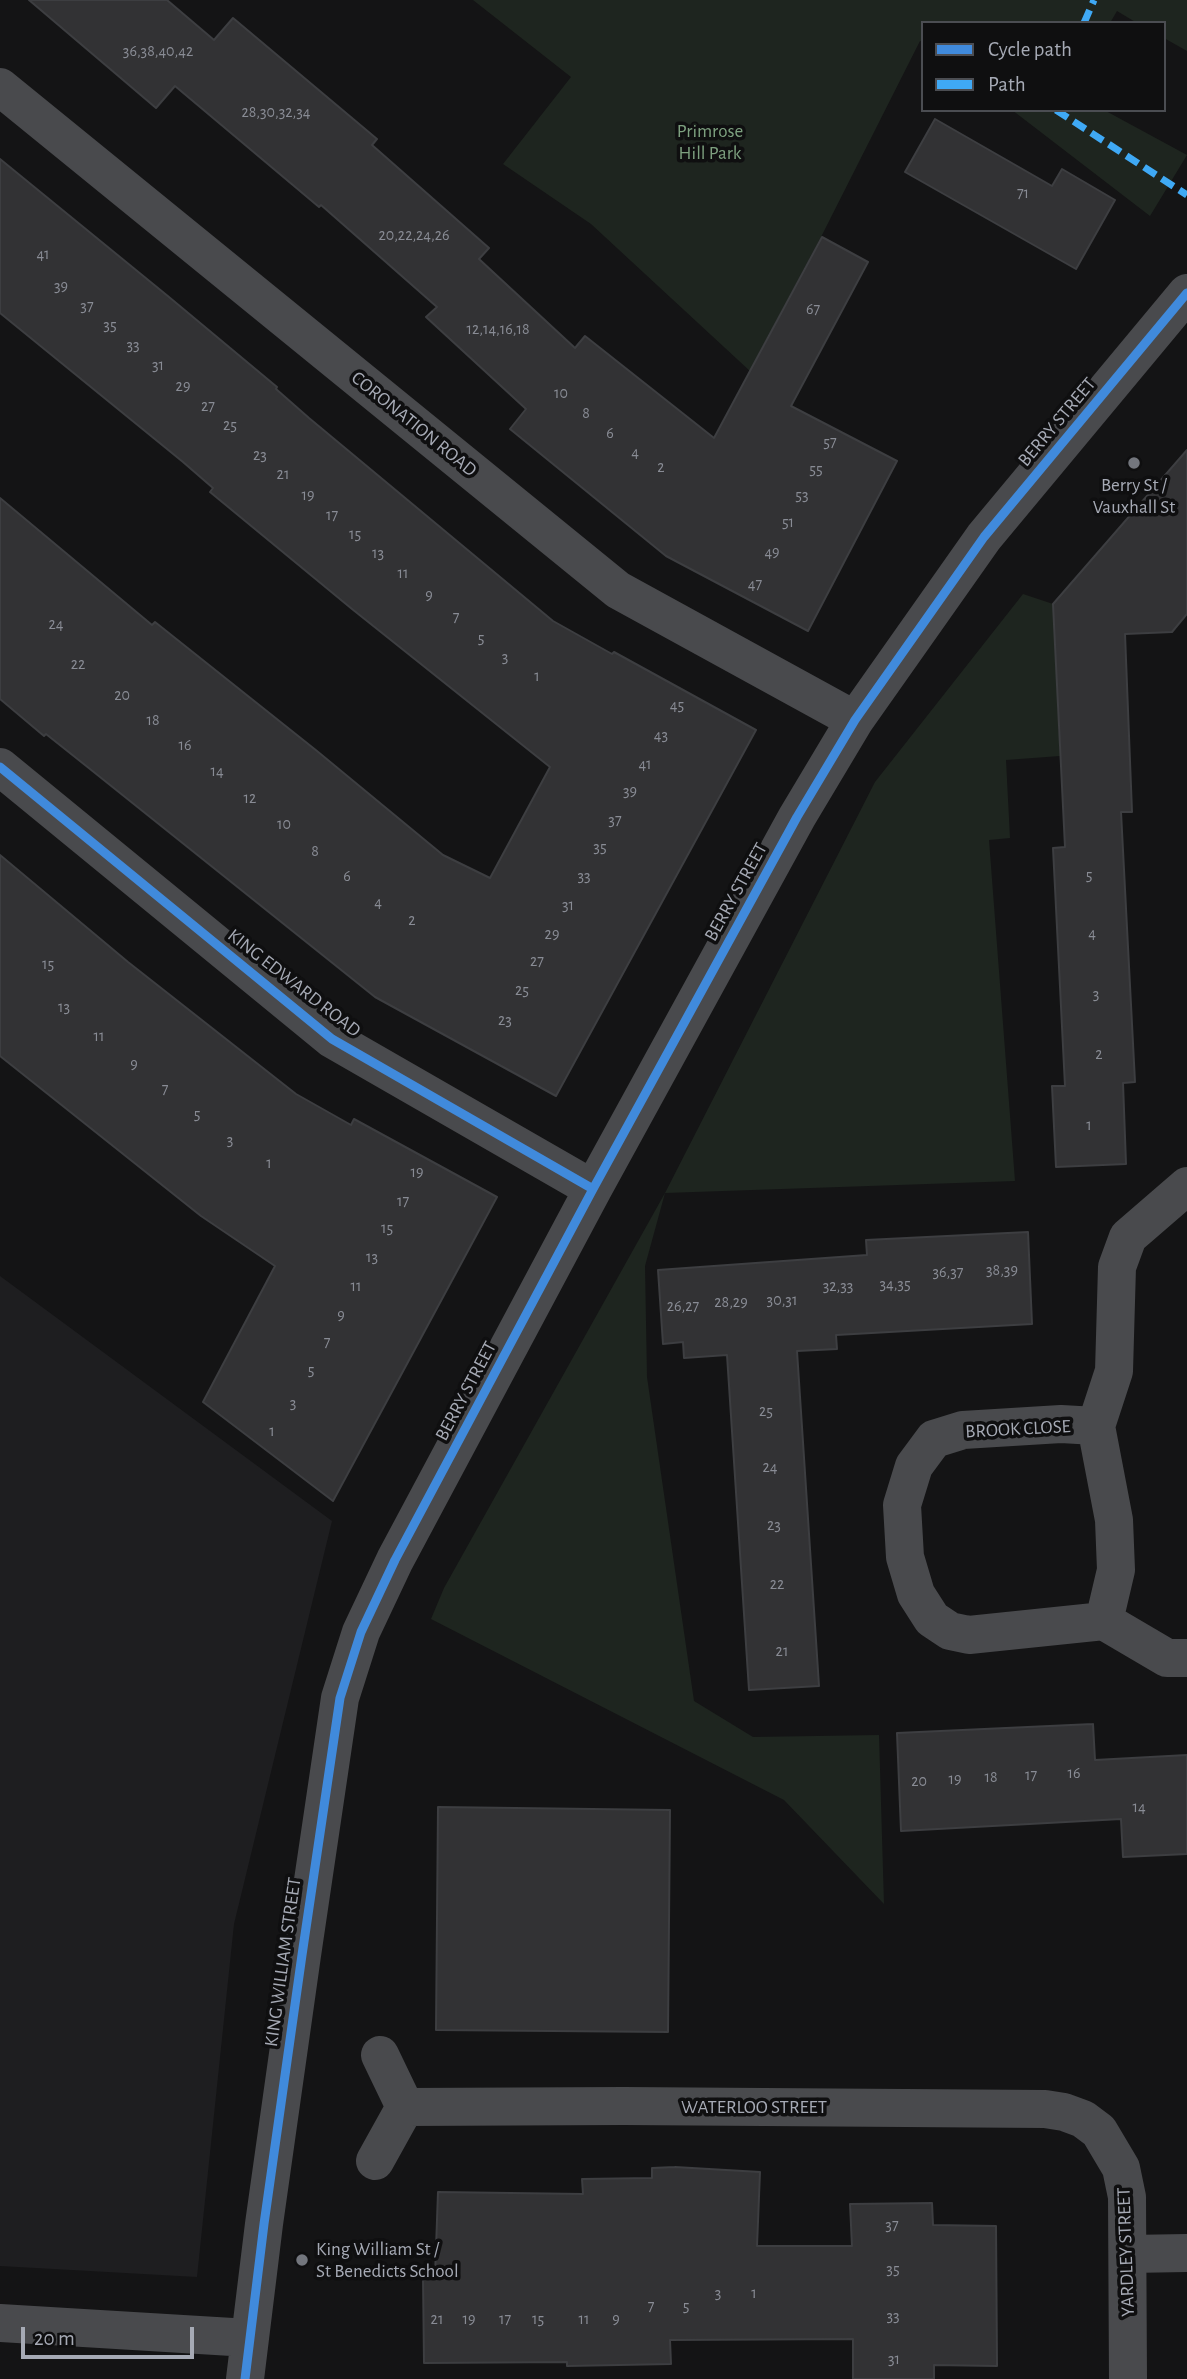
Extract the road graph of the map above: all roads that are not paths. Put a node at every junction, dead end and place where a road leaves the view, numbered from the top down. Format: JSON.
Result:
{"nodes":[{"id":1,"x":0,"y":87,"type":"edge"},
{"id":2,"x":1187,"y":293,"type":"edge"},
{"id":3,"x":855,"y":720,"type":"junction"},
{"id":4,"x":0,"y":767,"type":"edge"},
{"id":5,"x":1187,"y":1186,"type":"edge"},
{"id":6,"x":593,"y":1189,"type":"junction"},
{"id":7,"x":1096,"y":1426,"type":"junction"},
{"id":8,"x":395,"y":1560,"type":"joint"},
{"id":9,"x":1104,"y":1621,"type":"junction"},
{"id":10,"x":1187,"y":1658,"type":"edge"},
{"id":11,"x":380,"y":2055,"type":"dead end"},
{"id":12,"x":405,"y":2107,"type":"junction"},
{"id":13,"x":1099,"y":2131,"type":"joint"},
{"id":14,"x":375,"y":2161,"type":"dead end"},
{"id":15,"x":1187,"y":2253,"type":"edge"},
{"id":16,"x":1129,"y":2254,"type":"junction"},
{"id":17,"x":0,"y":2323,"type":"edge"},
{"id":18,"x":249,"y":2337,"type":"junction"},
{"id":19,"x":245,"y":2379,"type":"edge"},
{"id":20,"x":1128,"y":2379,"type":"edge"}],
"edges":[{"from":1,"to":3,"type":"street","name":"CORONATION ROAD"},
{"from":2,"to":3,"type":"street","name":"BERRY STREET"},
{"from":3,"to":6,"type":"street","name":"BERRY STREET"},
{"from":4,"to":6,"type":"street","name":"KING EDWARD ROAD"},
{"from":5,"to":7,"type":"street","name":"BROOK CLOSE"},
{"from":6,"to":8,"type":"street","name":"BERRY STREET"},
{"from":7,"to":9,"type":"street","name":"BROOK CLOSE"},
{"from":7,"to":9,"type":"street","name":"BROOK CLOSE"},
{"from":8,"to":18,"type":"street","name":"KING WILLIAM STREET"},
{"from":9,"to":10,"type":"street"},
{"from":11,"to":12,"type":"street"},
{"from":12,"to":13,"type":"street","name":"WATERLOO STREET"},
{"from":12,"to":14,"type":"street"},
{"from":13,"to":16,"type":"street","name":"YARDLEY STREET"},
{"from":15,"to":16,"type":"street"},
{"from":16,"to":20,"type":"street","name":"YARDLEY STREET"},
{"from":17,"to":18,"type":"street"},
{"from":18,"to":19,"type":"street","name":"KING WILLIAM STREET"}]}
